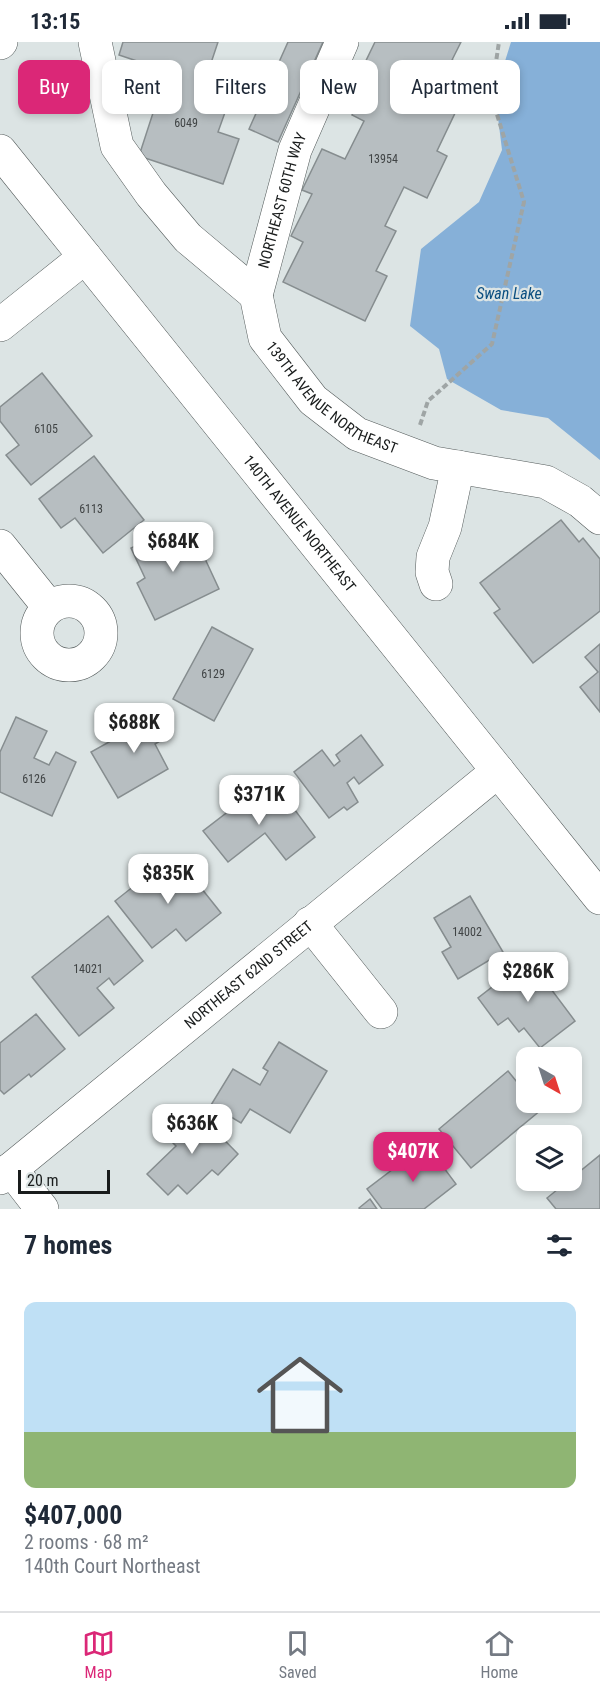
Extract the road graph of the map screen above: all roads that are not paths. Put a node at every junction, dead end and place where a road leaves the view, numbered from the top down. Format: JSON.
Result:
{"nodes":[{"id":1,"x":94,"y":42,"type":"edge"},
{"id":2,"x":342,"y":42,"type":"edge"},
{"id":3,"x":0,"y":151,"type":"edge"},
{"id":4,"x":85,"y":257,"type":"junction"},
{"id":5,"x":256,"y":295,"type":"junction"},
{"id":6,"x":0,"y":325,"type":"edge"},
{"id":7,"x":458,"y":467,"type":"junction"},
{"id":8,"x":600,"y":518,"type":"edge"},
{"id":9,"x":0,"y":546,"type":"edge"},
{"id":10,"x":436,"y":584,"type":"dead end"},
{"id":11,"x":49,"y":608,"type":"dead end"},
{"id":12,"x":498,"y":771,"type":"junction"},
{"id":13,"x":600,"y":898,"type":"edge"},
{"id":14,"x":310,"y":924,"type":"junction"},
{"id":15,"x":381,"y":1012,"type":"dead end"},
{"id":16,"x":5,"y":1174,"type":"edge"},
{"id":17,"x":42,"y":1209,"type":"edge"}],
"edges":[{"from":1,"to":5,"type":"street"},
{"from":2,"to":5,"type":"street","name":"NORTHEAST 60TH WAY"},
{"from":3,"to":4,"type":"street","name":"140TH AVENUE NORTHEAST"},
{"from":4,"to":6,"type":"street"},
{"from":4,"to":12,"type":"street","name":"140TH AVENUE NORTHEAST"},
{"from":5,"to":7,"type":"street","name":"139TH AVENUE NORTHEAST"},
{"from":7,"to":8,"type":"street","name":"139TH AVENUE NORTHEAST"},
{"from":7,"to":10,"type":"street"},
{"from":9,"to":11,"type":"street"},
{"from":12,"to":13,"type":"street","name":"140TH AVENUE NORTHEAST"},
{"from":12,"to":14,"type":"street","name":"NORTHEAST 62ND STREET"},
{"from":14,"to":15,"type":"street"},
{"from":14,"to":16,"type":"street","name":"NORTHEAST 62ND STREET"},
{"from":16,"to":17,"type":"street"}]}
